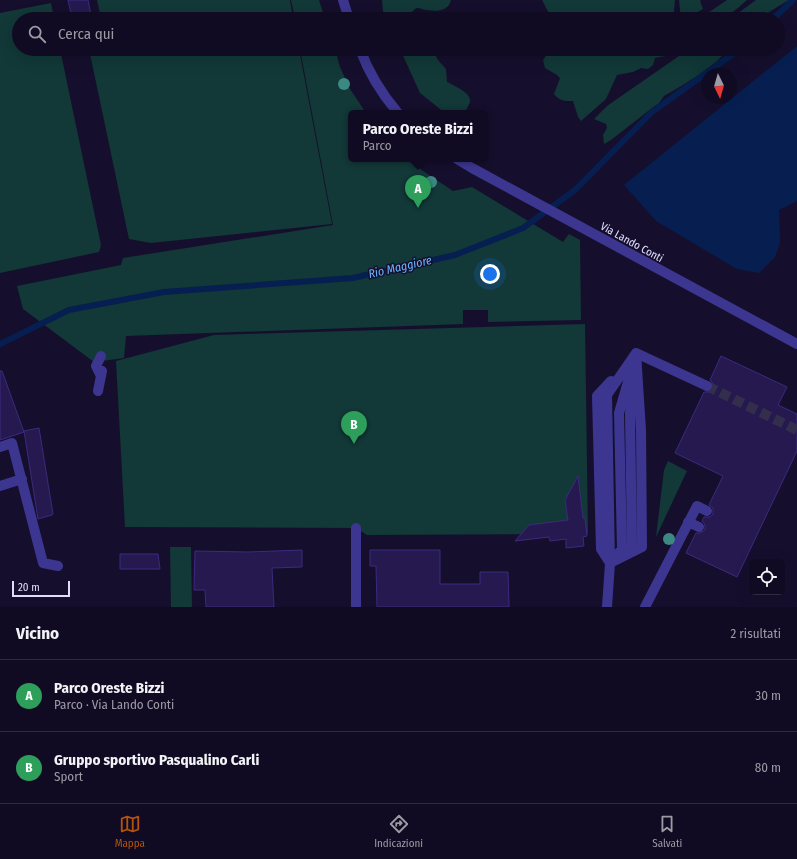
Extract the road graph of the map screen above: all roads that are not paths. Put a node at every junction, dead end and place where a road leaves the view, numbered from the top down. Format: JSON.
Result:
{"nodes":[{"id":1,"x":343,"y":0,"type":"edge"},
{"id":2,"x":347,"y":12,"type":"edge"},
{"id":3,"x":363,"y":56,"type":"edge"},
{"id":4,"x":396,"y":110,"type":"edge"},
{"id":5,"x":462,"y":162,"type":"edge"},
{"id":6,"x":797,"y":344,"type":"edge"},
{"id":7,"x":636,"y":353,"type":"junction"},
{"id":8,"x":101,"y":356,"type":"dead end"},
{"id":9,"x":707,"y":386,"type":"tunnel mouth"},
{"id":10,"x":98,"y":391,"type":"dead end"},
{"id":11,"x":0,"y":447,"type":"edge"},
{"id":12,"x":22,"y":479,"type":"junction"},
{"id":13,"x":0,"y":486,"type":"edge"},
{"id":14,"x":707,"y":511,"type":"dead end"},
{"id":15,"x":688,"y":522,"type":"junction"},
{"id":16,"x":699,"y":527,"type":"dead end"},
{"id":17,"x":356,"y":528,"type":"dead end"},
{"id":18,"x":610,"y":563,"type":"junction"},
{"id":19,"x":58,"y":566,"type":"dead end"},
{"id":20,"x":356,"y":607,"type":"edge"},
{"id":21,"x":607,"y":607,"type":"edge"},
{"id":22,"x":645,"y":607,"type":"edge"}],
"edges":[{"from":1,"to":2,"type":"street"},
{"from":3,"to":4,"type":"street"},
{"from":5,"to":6,"type":"street","name":"Via Lando Conti"},
{"from":7,"to":9,"type":"street"},
{"from":7,"to":18,"type":"street"},
{"from":7,"to":18,"type":"street"},
{"from":7,"to":18,"type":"street"},
{"from":8,"to":10,"type":"street"},
{"from":11,"to":12,"type":"street"},
{"from":12,"to":13,"type":"street"},
{"from":12,"to":19,"type":"street"},
{"from":14,"to":15,"type":"street"},
{"from":15,"to":16,"type":"street"},
{"from":15,"to":22,"type":"street"},
{"from":17,"to":20,"type":"street"},
{"from":18,"to":21,"type":"street"}]}
